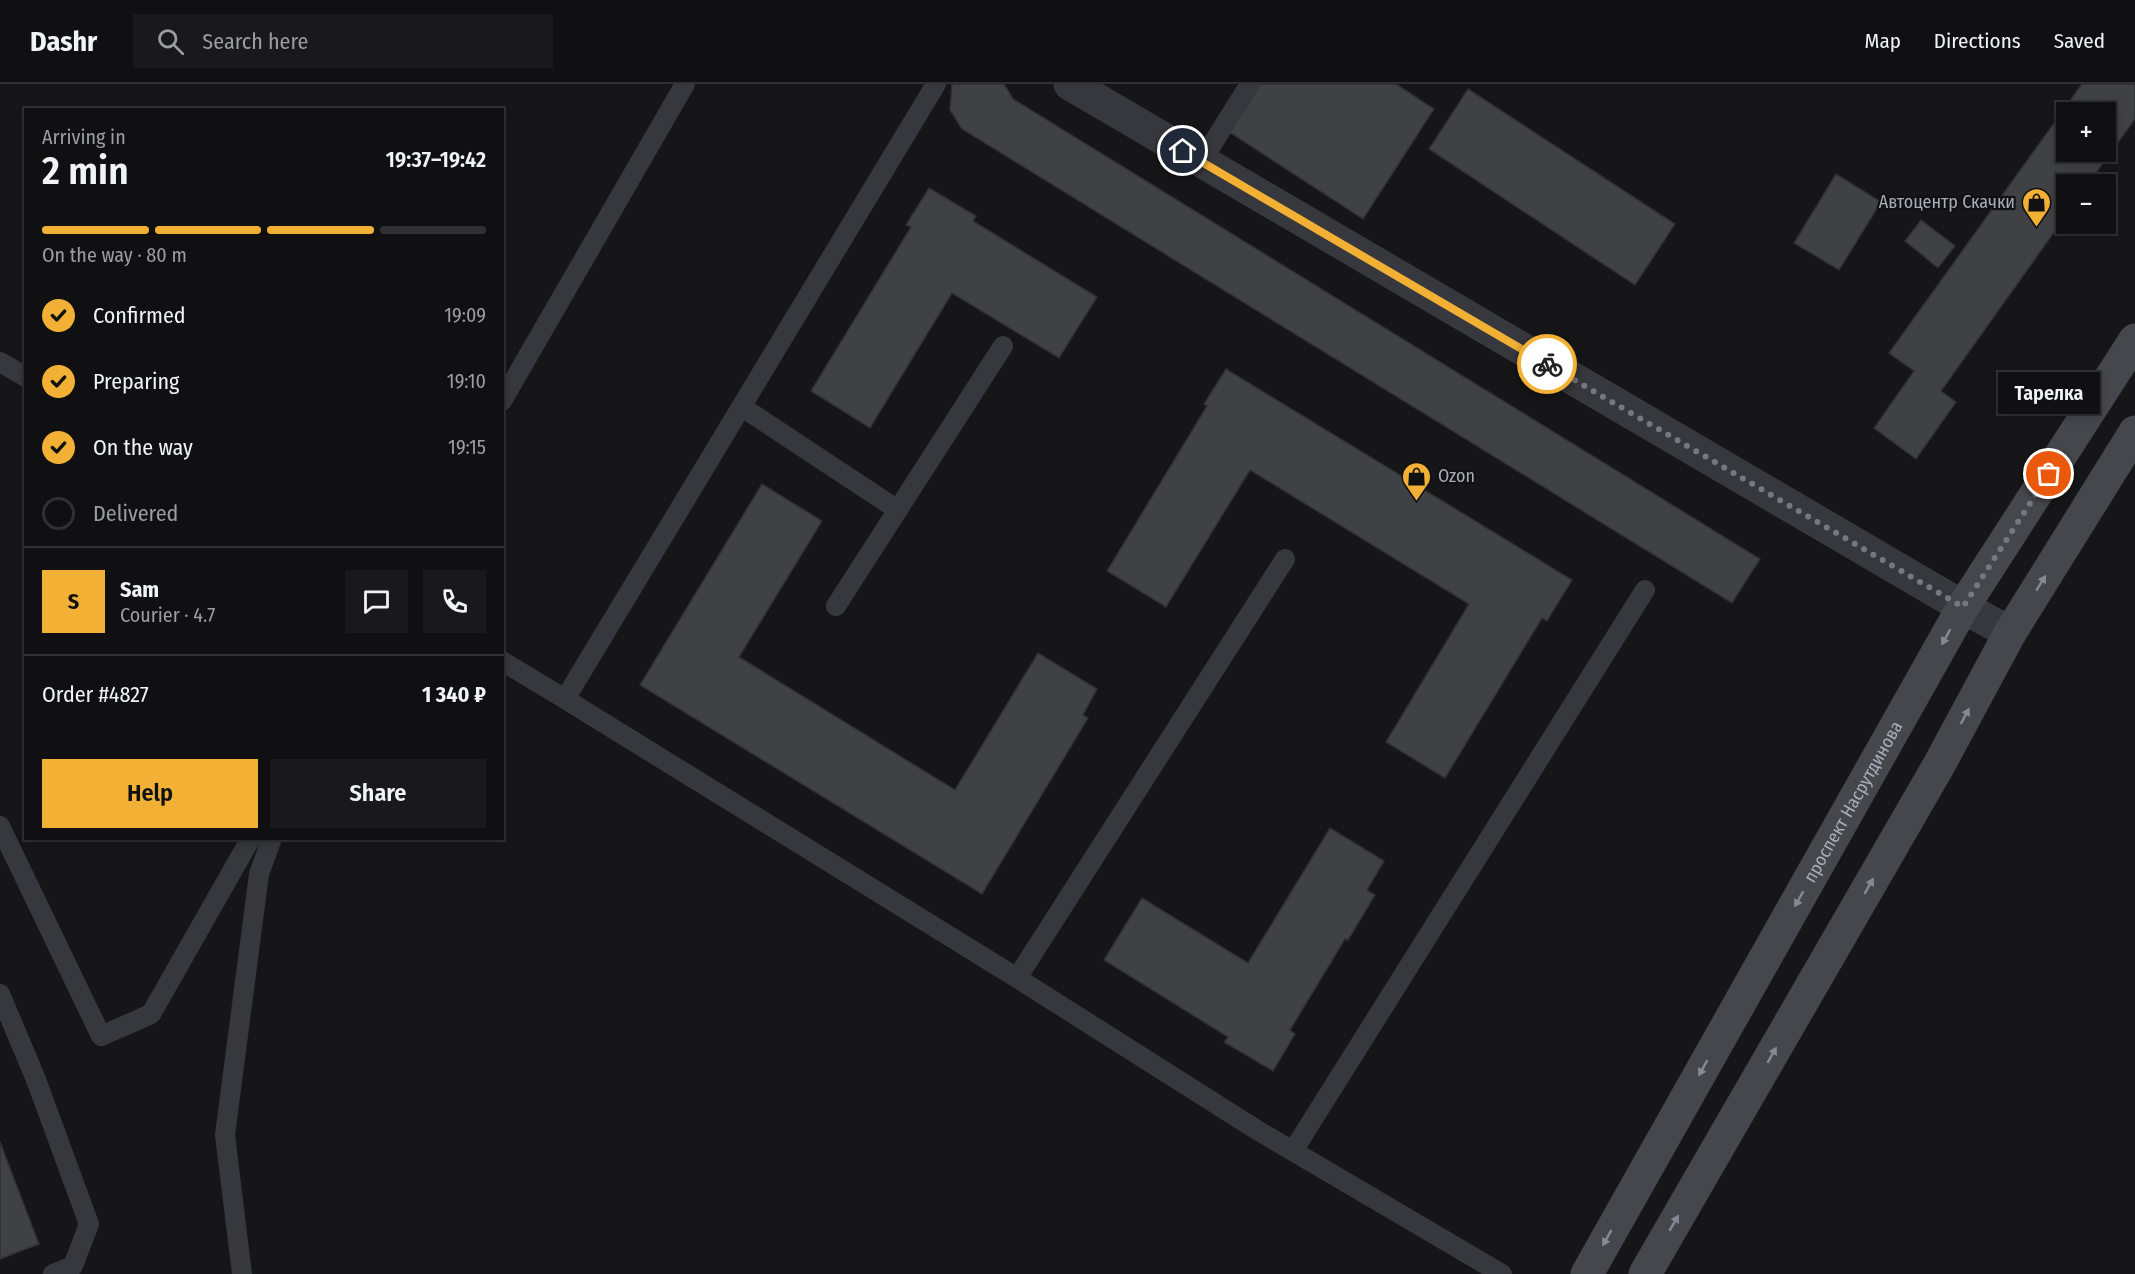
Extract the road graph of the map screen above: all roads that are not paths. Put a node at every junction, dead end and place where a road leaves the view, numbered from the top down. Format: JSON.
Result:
{"nodes":[{"id":1,"x":685,"y":84,"type":"edge"},
{"id":2,"x":936,"y":84,"type":"edge"},
{"id":3,"x":1070,"y":84,"type":"edge"},
{"id":4,"x":1250,"y":84,"type":"edge"},
{"id":5,"x":1201,"y":162,"type":"junction"},
{"id":6,"x":2135,"y":340,"type":"edge"},
{"id":7,"x":1003,"y":346,"type":"dead end"},
{"id":8,"x":0,"y":362,"type":"edge"},
{"id":9,"x":24,"y":376,"type":"edge"},
{"id":10,"x":504,"y":398,"type":"edge"},
{"id":11,"x":742,"y":407,"type":"junction"},
{"id":12,"x":2135,"y":432,"type":"edge"},
{"id":13,"x":898,"y":510,"type":"junction"},
{"id":14,"x":1285,"y":559,"type":"dead end"},
{"id":15,"x":1645,"y":590,"type":"dead end"},
{"id":16,"x":836,"y":606,"type":"dead end"},
{"id":17,"x":1963,"y":607,"type":"junction"},
{"id":18,"x":2010,"y":633,"type":"junction"},
{"id":19,"x":504,"y":662,"type":"edge"},
{"id":20,"x":565,"y":699,"type":"junction"},
{"id":21,"x":0,"y":826,"type":"edge"},
{"id":22,"x":250,"y":840,"type":"edge"},
{"id":23,"x":272,"y":840,"type":"edge"},
{"id":24,"x":1017,"y":978,"type":"junction"},
{"id":25,"x":0,"y":994,"type":"edge"},
{"id":26,"x":1293,"y":1151,"type":"junction"},
{"id":27,"x":53,"y":1274,"type":"edge"},
{"id":28,"x":242,"y":1274,"type":"edge"},
{"id":29,"x":1502,"y":1274,"type":"edge"},
{"id":30,"x":1587,"y":1274,"type":"edge"},
{"id":31,"x":1645,"y":1274,"type":"edge"}],
"edges":[{"from":1,"to":10,"type":"lane"},
{"from":2,"to":11,"type":"lane"},
{"from":3,"to":5,"type":"street"},
{"from":4,"to":5,"type":"lane"},
{"from":5,"to":17,"type":"street"},
{"from":6,"to":17,"type":"main road","name":"проспект Насрутдинова"},
{"from":7,"to":13,"type":"lane"},
{"from":8,"to":9,"type":"lane"},
{"from":11,"to":13,"type":"lane"},
{"from":11,"to":20,"type":"lane"},
{"from":18,"to":12,"type":"main road","one_way":true},
{"from":13,"to":16,"type":"lane"},
{"from":14,"to":24,"type":"lane"},
{"from":15,"to":26,"type":"lane"},
{"from":17,"to":18,"type":"street"},
{"from":17,"to":30,"type":"main road","name":"проспект Насрутдинова","one_way":true},
{"from":31,"to":18,"type":"main road","one_way":true},
{"from":19,"to":20,"type":"lane"},
{"from":20,"to":24,"type":"lane"},
{"from":21,"to":22,"type":"lane"},
{"from":23,"to":28,"type":"lane"},
{"from":24,"to":26,"type":"lane"},
{"from":25,"to":27,"type":"lane"},
{"from":26,"to":29,"type":"lane"}]}
